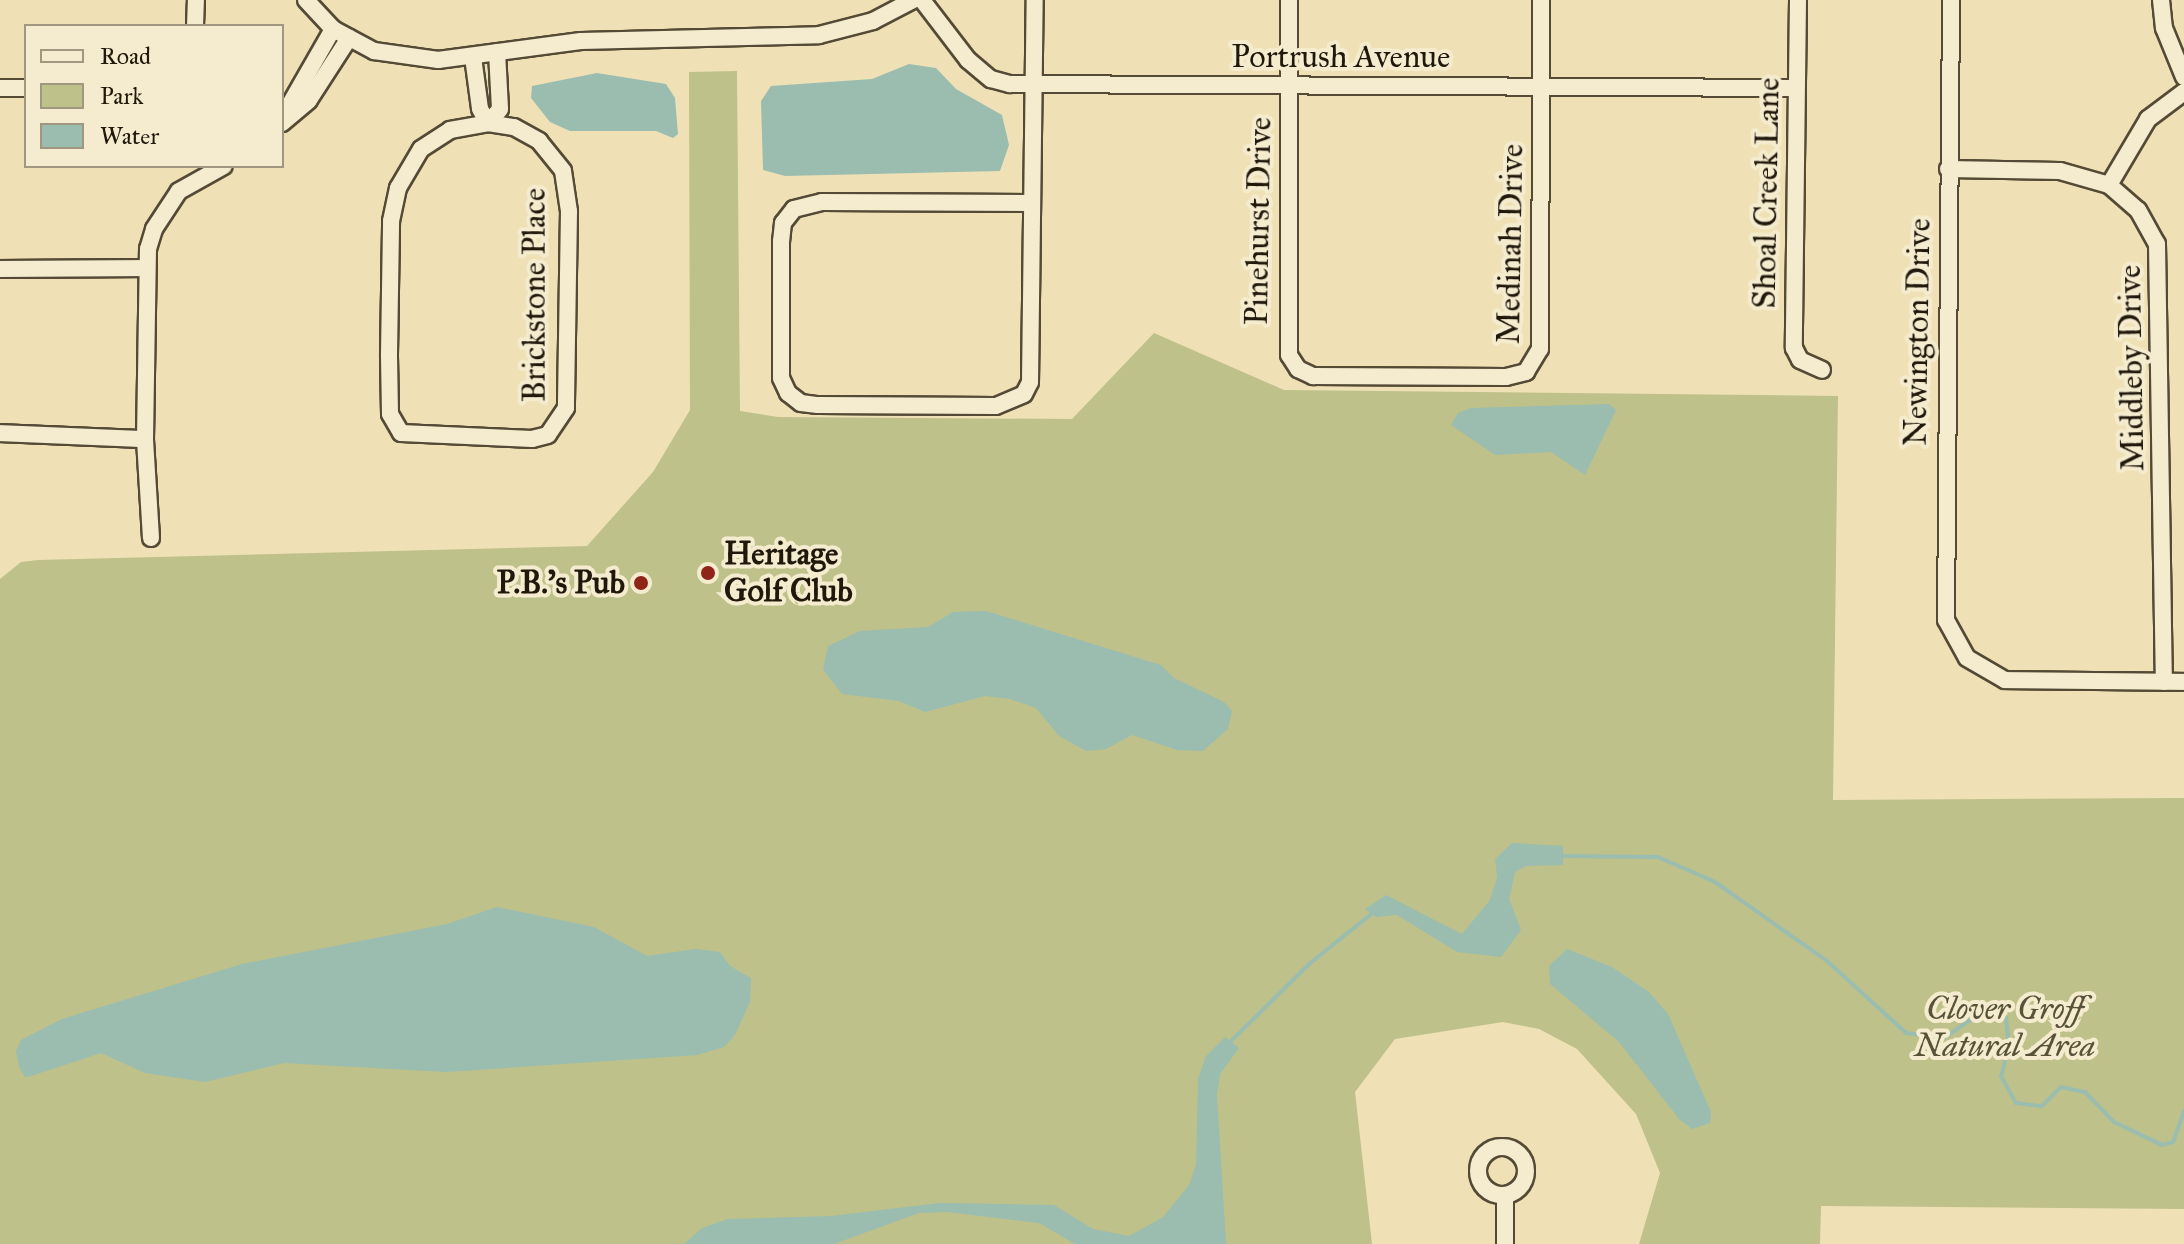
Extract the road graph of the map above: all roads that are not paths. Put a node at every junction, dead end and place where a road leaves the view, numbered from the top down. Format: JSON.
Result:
{"nodes":[{"id":1,"x":196,"y":0,"type":"edge"},
{"id":2,"x":306,"y":0,"type":"edge"},
{"id":3,"x":913,"y":0,"type":"edge"},
{"id":4,"x":922,"y":0,"type":"edge"},
{"id":5,"x":1035,"y":0,"type":"edge"},
{"id":6,"x":1289,"y":0,"type":"edge"},
{"id":7,"x":1541,"y":0,"type":"edge"},
{"id":8,"x":1798,"y":0,"type":"edge"},
{"id":9,"x":1951,"y":0,"type":"edge"},
{"id":10,"x":2161,"y":0,"type":"edge"},
{"id":11,"x":195,"y":24,"type":"edge"},
{"id":12,"x":333,"y":29,"type":"junction"},
{"id":13,"x":349,"y":38,"type":"junction"},
{"id":14,"x":497,"y":52,"type":"junction"},
{"id":15,"x":473,"y":57,"type":"junction"},
{"id":16,"x":2184,"y":77,"type":"edge"},
{"id":17,"x":1031,"y":85,"type":"junction"},
{"id":18,"x":1288,"y":87,"type":"junction"},
{"id":19,"x":0,"y":88,"type":"edge"},
{"id":20,"x":24,"y":88,"type":"edge"},
{"id":21,"x":1541,"y":88,"type":"junction"},
{"id":22,"x":1796,"y":88,"type":"junction"},
{"id":23,"x":2184,"y":92,"type":"edge"},
{"id":24,"x":284,"y":117,"type":"edge"},
{"id":25,"x":284,"y":119,"type":"edge"},
{"id":26,"x":488,"y":123,"type":"junction"},
{"id":27,"x":220,"y":168,"type":"edge"},
{"id":28,"x":1948,"y":169,"type":"junction"},
{"id":29,"x":2109,"y":185,"type":"junction"},
{"id":30,"x":1030,"y":203,"type":"junction"},
{"id":31,"x":145,"y":268,"type":"junction"},
{"id":32,"x":0,"y":269,"type":"edge"},
{"id":33,"x":1822,"y":370,"type":"dead end"},
{"id":34,"x":1415,"y":377,"type":"joint"},
{"id":35,"x":0,"y":433,"type":"edge"},
{"id":36,"x":145,"y":439,"type":"junction"},
{"id":37,"x":151,"y":538,"type":"dead end"},
{"id":38,"x":2164,"y":682,"type":"junction"},
{"id":39,"x":2184,"y":682,"type":"edge"},
{"id":40,"x":1505,"y":1195,"type":"dead end"},
{"id":41,"x":1505,"y":1244,"type":"edge"}],
"edges":[{"from":1,"to":11,"type":"street"},
{"from":2,"to":12,"type":"street"},
{"from":3,"to":14,"type":"street"},
{"from":4,"to":17,"type":"street","name":"Portrush Avenue"},
{"from":5,"to":17,"type":"street"},
{"from":6,"to":18,"type":"street","name":"Pinehurst Drive"},
{"from":7,"to":21,"type":"street","name":"Medinah Drive"},
{"from":8,"to":22,"type":"street","name":"Shoal Creek Lane"},
{"from":9,"to":28,"type":"street","name":"Newington Drive"},
{"from":10,"to":16,"type":"street"},
{"from":12,"to":13,"type":"street"},
{"from":12,"to":24,"type":"street"},
{"from":13,"to":15,"type":"street"},
{"from":13,"to":25,"type":"street"},
{"from":14,"to":15,"type":"street"},
{"from":14,"to":26,"type":"street"},
{"from":15,"to":26,"type":"street"},
{"from":17,"to":18,"type":"street","name":"Portrush Avenue"},
{"from":17,"to":30,"type":"street"},
{"from":18,"to":21,"type":"street","name":"Portrush Avenue"},
{"from":18,"to":34,"type":"street","name":"Pinehurst Drive"},
{"from":19,"to":20,"type":"street"},
{"from":21,"to":22,"type":"street","name":"Portrush Avenue"},
{"from":21,"to":34,"type":"street","name":"Medinah Drive"},
{"from":22,"to":33,"type":"street","name":"Shoal Creek Lane"},
{"from":23,"to":29,"type":"street"},
{"from":26,"to":26,"type":"street","name":"Brickstone Place"},
{"from":27,"to":31,"type":"street"},
{"from":28,"to":29,"type":"street","name":"Middleby Drive"},
{"from":28,"to":38,"type":"street","name":"Newington Drive"},
{"from":29,"to":38,"type":"street","name":"Middleby Drive"},
{"from":30,"to":30,"type":"street"},
{"from":31,"to":32,"type":"street"},
{"from":31,"to":36,"type":"street"},
{"from":35,"to":36,"type":"street"},
{"from":36,"to":37,"type":"street"},
{"from":38,"to":39,"type":"street"},
{"from":40,"to":41,"type":"street"}]}
